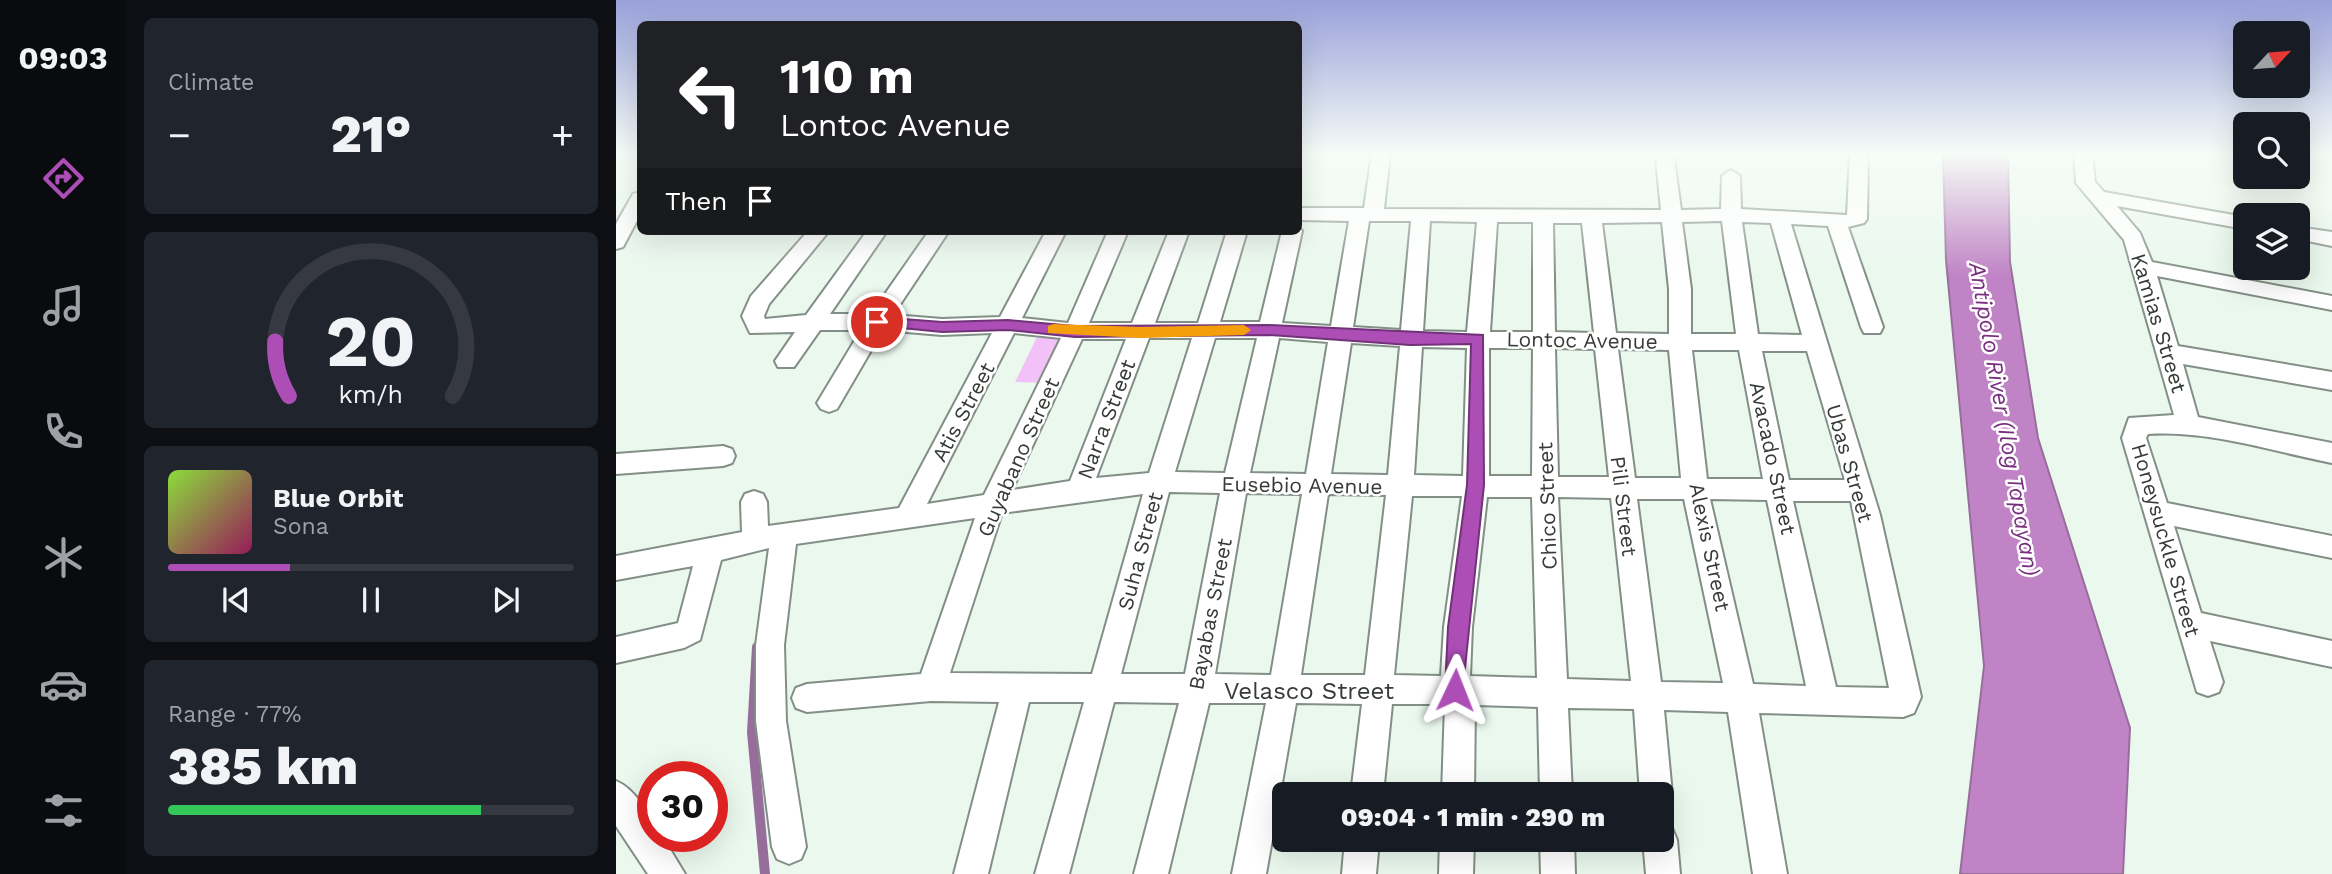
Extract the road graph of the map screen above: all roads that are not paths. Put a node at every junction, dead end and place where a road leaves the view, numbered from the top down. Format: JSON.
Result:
{"nodes":[{"id":1,"x":1371,"y":194,"type":"edge"},
{"id":2,"x":1669,"y":194,"type":"edge"},
{"id":3,"x":1730,"y":194,"type":"edge"},
{"id":4,"x":1858,"y":194,"type":"edge"},
{"id":5,"x":2094,"y":194,"type":"edge"},
{"id":6,"x":2097,"y":197,"type":"junction"},
{"id":7,"x":637,"y":204,"type":"edge"},
{"id":8,"x":1302,"y":214,"type":"edge"},
{"id":9,"x":1366,"y":214,"type":"junction"},
{"id":10,"x":1421,"y":215,"type":"junction"},
{"id":11,"x":1729,"y":215,"type":"junction"},
{"id":12,"x":1487,"y":216,"type":"junction"},
{"id":13,"x":1542,"y":217,"type":"junction"},
{"id":14,"x":1591,"y":217,"type":"junction"},
{"id":15,"x":1671,"y":217,"type":"junction"},
{"id":16,"x":1779,"y":218,"type":"junction"},
{"id":17,"x":1836,"y":220,"type":"junction"},
{"id":18,"x":2233,"y":221,"type":"edge"},
{"id":19,"x":817,"y":235,"type":"edge"},
{"id":20,"x":874,"y":235,"type":"edge"},
{"id":21,"x":936,"y":235,"type":"edge"},
{"id":22,"x":1054,"y":235,"type":"edge"},
{"id":23,"x":1116,"y":235,"type":"edge"},
{"id":24,"x":1177,"y":235,"type":"edge"},
{"id":25,"x":1236,"y":235,"type":"edge"},
{"id":26,"x":1292,"y":235,"type":"edge"},
{"id":27,"x":2310,"y":235,"type":"edge"},
{"id":28,"x":2332,"y":239,"type":"edge"},
{"id":29,"x":616,"y":242,"type":"edge"},
{"id":30,"x":2144,"y":267,"type":"junction"},
{"id":31,"x":2332,"y":303,"type":"edge"},
{"id":32,"x":817,"y":322,"type":"junction"},
{"id":33,"x":877,"y":322,"type":"junction"},
{"id":34,"x":1008,"y":325,"type":"junction"},
{"id":35,"x":1872,"y":327,"type":"dead end"},
{"id":36,"x":1269,"y":330,"type":"junction"},
{"id":37,"x":1075,"y":331,"type":"junction"},
{"id":38,"x":1205,"y":331,"type":"junction"},
{"id":39,"x":1140,"y":332,"type":"junction"},
{"id":40,"x":1341,"y":335,"type":"junction"},
{"id":41,"x":1544,"y":338,"type":"junction"},
{"id":42,"x":1410,"y":339,"type":"junction"},
{"id":43,"x":1478,"y":339,"type":"junction"},
{"id":44,"x":1604,"y":339,"type":"junction"},
{"id":45,"x":1680,"y":342,"type":"junction"},
{"id":46,"x":1813,"y":343,"type":"junction"},
{"id":47,"x":1749,"y":344,"type":"junction"},
{"id":48,"x":2169,"y":353,"type":"junction"},
{"id":49,"x":786,"y":361,"type":"dead end"},
{"id":50,"x":2332,"y":380,"type":"edge"},
{"id":51,"x":829,"y":403,"type":"dead end"},
{"id":52,"x":2189,"y":427,"type":"junction"},
{"id":53,"x":2332,"y":453,"type":"edge"},
{"id":54,"x":723,"y":456,"type":"dead end"},
{"id":55,"x":616,"y":464,"type":"edge"},
{"id":56,"x":1159,"y":482,"type":"junction"},
{"id":57,"x":1235,"y":484,"type":"junction"},
{"id":58,"x":1315,"y":484,"type":"junction"},
{"id":59,"x":1476,"y":485,"type":"junction"},
{"id":60,"x":1400,"y":486,"type":"junction"},
{"id":61,"x":1621,"y":487,"type":"junction"},
{"id":62,"x":1545,"y":488,"type":"junction"},
{"id":63,"x":1079,"y":490,"type":"junction"},
{"id":64,"x":1695,"y":490,"type":"junction"},
{"id":65,"x":1860,"y":491,"type":"junction"},
{"id":66,"x":1777,"y":492,"type":"junction"},
{"id":67,"x":754,"y":502,"type":"dead end"},
{"id":68,"x":992,"y":505,"type":"junction"},
{"id":69,"x":2155,"y":511,"type":"junction"},
{"id":70,"x":907,"y":518,"type":"junction"},
{"id":71,"x":762,"y":539,"type":"junction"},
{"id":72,"x":2332,"y":547,"type":"edge"},
{"id":73,"x":710,"y":551,"type":"junction"},
{"id":74,"x":616,"y":568,"type":"edge"},
{"id":75,"x":2190,"y":624,"type":"junction"},
{"id":76,"x":616,"y":650,"type":"edge"},
{"id":77,"x":2332,"y":654,"type":"edge"},
{"id":78,"x":2208,"y":682,"type":"dead end"},
{"id":79,"x":931,"y":687,"type":"junction"},
{"id":80,"x":1017,"y":688,"type":"junction"},
{"id":81,"x":1284,"y":689,"type":"junction"},
{"id":82,"x":1102,"y":690,"type":"junction"},
{"id":83,"x":1197,"y":690,"type":"junction"},
{"id":84,"x":1455,"y":690,"type":"junction"},
{"id":85,"x":1377,"y":692,"type":"junction"},
{"id":86,"x":1553,"y":693,"type":"junction"},
{"id":87,"x":1741,"y":696,"type":"junction"},
{"id":88,"x":807,"y":698,"type":"dead end"},
{"id":89,"x":1648,"y":698,"type":"junction"},
{"id":90,"x":1824,"y":698,"type":"junction"},
{"id":91,"x":1896,"y":704,"type":"joint"},
{"id":92,"x":1368,"y":782,"type":"edge"},
{"id":93,"x":1458,"y":782,"type":"edge"},
{"id":94,"x":1556,"y":782,"type":"edge"},
{"id":95,"x":1655,"y":782,"type":"edge"},
{"id":96,"x":616,"y":797,"type":"edge"},
{"id":97,"x":789,"y":846,"type":"dead end"},
{"id":98,"x":1361,"y":852,"type":"edge"},
{"id":99,"x":1457,"y":852,"type":"edge"},
{"id":100,"x":1558,"y":852,"type":"edge"},
{"id":101,"x":1661,"y":852,"type":"edge"},
{"id":102,"x":668,"y":874,"type":"edge"},
{"id":103,"x":971,"y":874,"type":"edge"},
{"id":104,"x":1052,"y":874,"type":"edge"},
{"id":105,"x":1151,"y":874,"type":"edge"},
{"id":106,"x":1249,"y":874,"type":"edge"},
{"id":107,"x":1359,"y":874,"type":"edge"},
{"id":108,"x":1456,"y":874,"type":"edge"},
{"id":109,"x":1559,"y":874,"type":"edge"},
{"id":110,"x":1663,"y":874,"type":"edge"},
{"id":111,"x":1770,"y":874,"type":"edge"}],
"edges":[{"from":1,"to":9,"type":"street"},
{"from":2,"to":15,"type":"street","name":"Alexis Street"},
{"from":3,"to":11,"type":"street","name":"Avacado Street"},
{"from":4,"to":17,"type":"street"},
{"from":5,"to":6,"type":"street","name":"Kamias Street"},
{"from":6,"to":18,"type":"street"},
{"from":6,"to":30,"type":"street","name":"Kamias Street"},
{"from":7,"to":29,"type":"street"},
{"from":8,"to":9,"type":"street"},
{"from":9,"to":10,"type":"street"},
{"from":9,"to":40,"type":"street"},
{"from":10,"to":12,"type":"street"},
{"from":10,"to":42,"type":"street"},
{"from":11,"to":15,"type":"street"},
{"from":11,"to":16,"type":"street"},
{"from":11,"to":47,"type":"street","name":"Avacado Street"},
{"from":12,"to":13,"type":"street"},
{"from":12,"to":43,"type":"street"},
{"from":13,"to":14,"type":"street"},
{"from":13,"to":41,"type":"street","name":"Chico Street"},
{"from":14,"to":15,"type":"street"},
{"from":14,"to":44,"type":"street","name":"Pili Street"},
{"from":15,"to":45,"type":"street","name":"Alexis Street"},
{"from":16,"to":17,"type":"street"},
{"from":16,"to":46,"type":"street","name":"Ubas Street"},
{"from":17,"to":35,"type":"street"},
{"from":19,"to":32,"type":"street","name":"Lontoc Avenue"},
{"from":20,"to":32,"type":"street"},
{"from":21,"to":33,"type":"street"},
{"from":22,"to":34,"type":"street","name":"Atis Street"},
{"from":23,"to":37,"type":"street","name":"Guyabano Street"},
{"from":24,"to":39,"type":"street","name":"Narra Street"},
{"from":25,"to":38,"type":"street","name":"Suha Street"},
{"from":26,"to":36,"type":"street","name":"Bayabas Street"},
{"from":27,"to":28,"type":"street"},
{"from":30,"to":31,"type":"street"},
{"from":30,"to":48,"type":"street","name":"Kamias Street"},
{"from":32,"to":33,"type":"street","name":"Lontoc Avenue"},
{"from":32,"to":49,"type":"street"},
{"from":33,"to":34,"type":"street","name":"Lontoc Avenue"},
{"from":33,"to":51,"type":"street"},
{"from":34,"to":37,"type":"street","name":"Lontoc Avenue"},
{"from":34,"to":70,"type":"street","name":"Atis Street"},
{"from":36,"to":38,"type":"street","name":"Lontoc Avenue"},
{"from":36,"to":40,"type":"street","name":"Lontoc Avenue"},
{"from":36,"to":57,"type":"street","name":"Bayabas Street"},
{"from":37,"to":39,"type":"street","name":"Lontoc Avenue"},
{"from":37,"to":68,"type":"street","name":"Guyabano Street"},
{"from":38,"to":39,"type":"street","name":"Lontoc Avenue"},
{"from":38,"to":56,"type":"street","name":"Suha Street"},
{"from":39,"to":63,"type":"street","name":"Narra Street"},
{"from":40,"to":42,"type":"street","name":"Lontoc Avenue"},
{"from":40,"to":58,"type":"street"},
{"from":41,"to":43,"type":"street","name":"Lontoc Avenue"},
{"from":41,"to":44,"type":"street","name":"Lontoc Avenue"},
{"from":41,"to":62,"type":"street","name":"Chico Street"},
{"from":42,"to":43,"type":"street","name":"Lontoc Avenue"},
{"from":42,"to":60,"type":"street"},
{"from":43,"to":59,"type":"street"},
{"from":44,"to":45,"type":"street","name":"Lontoc Avenue"},
{"from":44,"to":61,"type":"street","name":"Pili Street"},
{"from":45,"to":47,"type":"street","name":"Lontoc Avenue"},
{"from":45,"to":64,"type":"street","name":"Alexis Street"},
{"from":46,"to":47,"type":"street","name":"Lontoc Avenue"},
{"from":46,"to":65,"type":"street","name":"Ubas Street"},
{"from":47,"to":66,"type":"street","name":"Avacado Street"},
{"from":48,"to":50,"type":"street"},
{"from":48,"to":52,"type":"street","name":"Kamias Street"},
{"from":52,"to":53,"type":"street","name":"Honeysuckle Street"},
{"from":52,"to":69,"type":"street","name":"Honeysuckle Street"},
{"from":54,"to":55,"type":"street"},
{"from":56,"to":57,"type":"street","name":"Eusebio Avenue"},
{"from":56,"to":63,"type":"street","name":"Eusebio Avenue"},
{"from":56,"to":82,"type":"street","name":"Suha Street"},
{"from":57,"to":58,"type":"street","name":"Eusebio Avenue"},
{"from":57,"to":83,"type":"street","name":"Bayabas Street"},
{"from":58,"to":60,"type":"street","name":"Eusebio Avenue"},
{"from":58,"to":81,"type":"street"},
{"from":59,"to":60,"type":"street","name":"Eusebio Avenue"},
{"from":59,"to":62,"type":"street","name":"Eusebio Avenue"},
{"from":59,"to":84,"type":"street"},
{"from":60,"to":85,"type":"street"},
{"from":61,"to":62,"type":"street","name":"Eusebio Avenue"},
{"from":61,"to":64,"type":"street","name":"Eusebio Avenue"},
{"from":61,"to":89,"type":"street","name":"Pili Street"},
{"from":62,"to":86,"type":"street","name":"Chico Street"},
{"from":63,"to":68,"type":"street","name":"Eusebio Avenue"},
{"from":64,"to":66,"type":"street","name":"Eusebio Avenue"},
{"from":64,"to":87,"type":"street","name":"Alexis Street"},
{"from":65,"to":66,"type":"street","name":"Eusebio Avenue"},
{"from":65,"to":91,"type":"street","name":"Ubas Street"},
{"from":66,"to":90,"type":"street","name":"Avacado Street"},
{"from":67,"to":71,"type":"street"},
{"from":68,"to":70,"type":"street","name":"Eusebio Avenue"},
{"from":68,"to":79,"type":"street","name":"Guyabano Street"},
{"from":69,"to":72,"type":"street"},
{"from":69,"to":75,"type":"street","name":"Honeysuckle Street"},
{"from":70,"to":71,"type":"street","name":"Eusebio Avenue"},
{"from":71,"to":73,"type":"street","name":"Eusebio Avenue"},
{"from":71,"to":97,"type":"street"},
{"from":73,"to":74,"type":"street","name":"Eusebio Avenue"},
{"from":73,"to":76,"type":"street"},
{"from":75,"to":77,"type":"street"},
{"from":75,"to":78,"type":"street","name":"Honeysuckle Street"},
{"from":79,"to":80,"type":"street","name":"Velasco Street"},
{"from":79,"to":88,"type":"street","name":"Velasco Street"},
{"from":80,"to":82,"type":"street","name":"Velasco Street"},
{"from":80,"to":103,"type":"street"},
{"from":81,"to":83,"type":"street","name":"Velasco Street"},
{"from":81,"to":85,"type":"street","name":"Velasco Street"},
{"from":81,"to":106,"type":"street"},
{"from":82,"to":83,"type":"street","name":"Velasco Street"},
{"from":82,"to":104,"type":"street","name":"Suha Street"},
{"from":83,"to":105,"type":"street","name":"Bayabas Street"},
{"from":84,"to":85,"type":"street","name":"Velasco Street"},
{"from":84,"to":86,"type":"street","name":"Velasco Street"},
{"from":84,"to":93,"type":"street"},
{"from":85,"to":92,"type":"street"},
{"from":86,"to":89,"type":"street","name":"Velasco Street"},
{"from":86,"to":94,"type":"street","name":"Chico Street"},
{"from":87,"to":89,"type":"street","name":"Velasco Street"},
{"from":87,"to":90,"type":"street","name":"Velasco Street"},
{"from":87,"to":111,"type":"street","name":"Alexis Street"},
{"from":89,"to":95,"type":"street","name":"Pili Street"},
{"from":90,"to":91,"type":"street","name":"Velasco Street"},
{"from":96,"to":102,"type":"street"},
{"from":98,"to":107,"type":"street"},
{"from":99,"to":108,"type":"street"},
{"from":100,"to":109,"type":"street"},
{"from":101,"to":110,"type":"street"}]}
